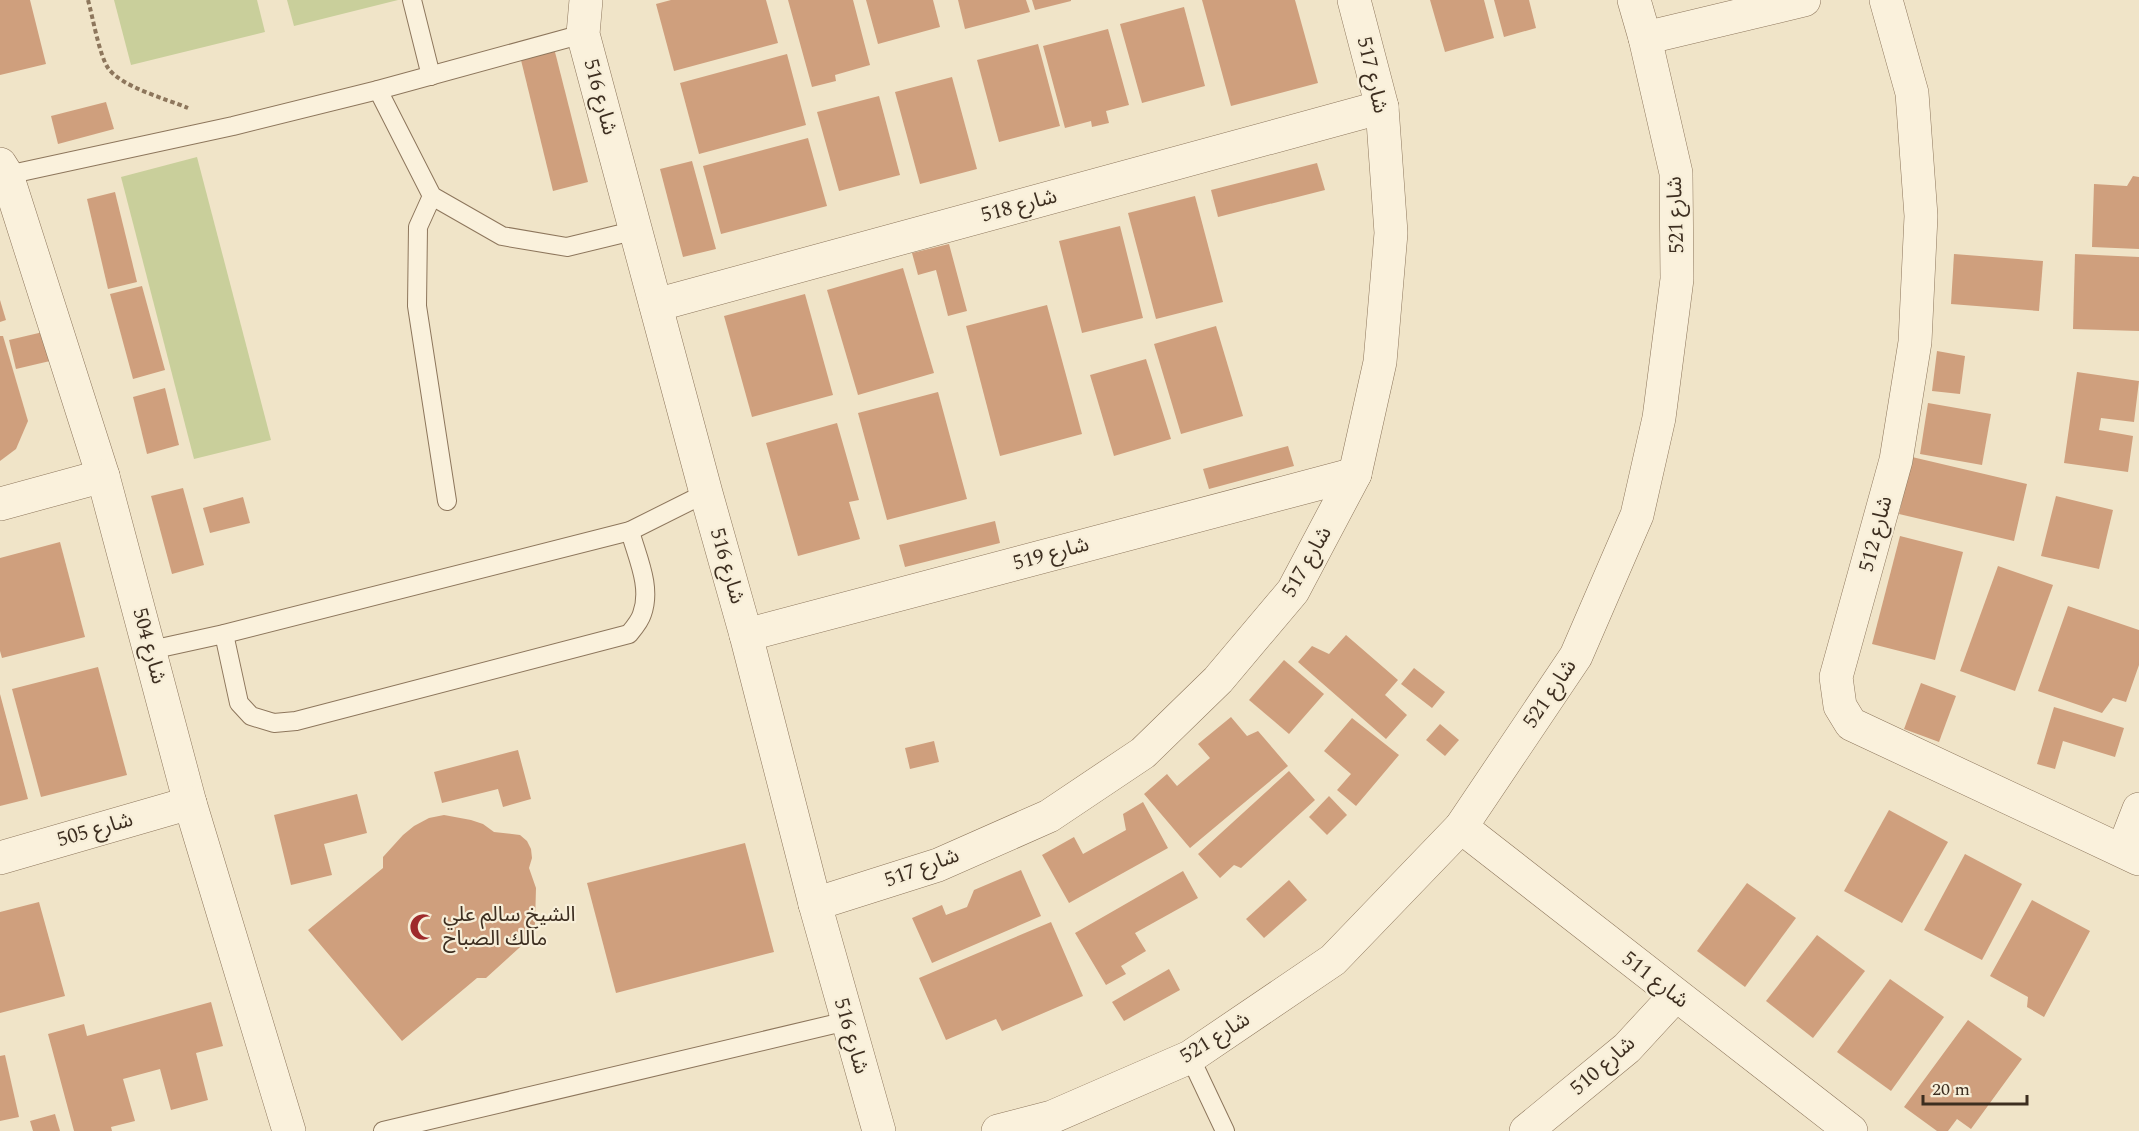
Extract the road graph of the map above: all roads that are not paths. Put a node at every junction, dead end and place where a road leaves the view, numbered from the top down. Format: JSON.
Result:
{"nodes":[{"id":1,"x":412,"y":0,"type":"edge"},
{"id":2,"x":586,"y":0,"type":"edge"},
{"id":3,"x":1354,"y":0,"type":"edge"},
{"id":4,"x":1634,"y":0,"type":"edge"},
{"id":5,"x":1804,"y":0,"type":"edge"},
{"id":6,"x":1886,"y":0,"type":"edge"},
{"id":7,"x":583,"y":34,"type":"junction"},
{"id":8,"x":1645,"y":38,"type":"junction"},
{"id":9,"x":431,"y":76,"type":"junction"},
{"id":10,"x":378,"y":90,"type":"junction"},
{"id":11,"x":1382,"y":107,"type":"junction"},
{"id":12,"x":4,"y":169,"type":"edge"},
{"id":13,"x":432,"y":196,"type":"junction"},
{"id":14,"x":637,"y":230,"type":"junction"},
{"id":15,"x":656,"y":305,"type":"junction"},
{"id":16,"x":1355,"y":474,"type":"junction"},
{"id":17,"x":103,"y":476,"type":"junction"},
{"id":18,"x":706,"y":493,"type":"junction"},
{"id":19,"x":447,"y":501,"type":"dead end"},
{"id":20,"x":0,"y":504,"type":"edge"},
{"id":21,"x":630,"y":531,"type":"junction"},
{"id":22,"x":224,"y":633,"type":"junction"},
{"id":23,"x":746,"y":635,"type":"junction"},
{"id":24,"x":151,"y":650,"type":"junction"},
{"id":25,"x":190,"y":803,"type":"junction"},
{"id":26,"x":2139,"y":809,"type":"edge"},
{"id":27,"x":1461,"y":827,"type":"junction"},
{"id":28,"x":2131,"y":855,"type":"edge"},
{"id":29,"x":0,"y":858,"type":"edge"},
{"id":30,"x":815,"y":904,"type":"junction"},
{"id":31,"x":1675,"y":996,"type":"junction"},
{"id":32,"x":847,"y":1021,"type":"junction"},
{"id":33,"x":1191,"y":1057,"type":"junction"},
{"id":34,"x":289,"y":1131,"type":"edge"},
{"id":35,"x":383,"y":1131,"type":"edge"},
{"id":36,"x":879,"y":1131,"type":"edge"},
{"id":37,"x":998,"y":1131,"type":"edge"},
{"id":38,"x":1226,"y":1131,"type":"edge"},
{"id":39,"x":1526,"y":1131,"type":"edge"},
{"id":40,"x":1851,"y":1131,"type":"edge"}],
"edges":[{"from":1,"to":9,"type":"lane"},
{"from":2,"to":7,"type":"street","name":"شارع 516"},
{"from":3,"to":11,"type":"street","name":"شارع 517"},
{"from":4,"to":8,"type":"street","name":"شارع 521"},
{"from":5,"to":8,"type":"street"},
{"from":6,"to":28,"type":"street","name":"شارع 512"},
{"from":7,"to":9,"type":"lane"},
{"from":7,"to":14,"type":"street","name":"شارع 516"},
{"from":8,"to":27,"type":"street","name":"شارع 521"},
{"from":9,"to":10,"type":"lane"},
{"from":10,"to":12,"type":"lane"},
{"from":10,"to":13,"type":"lane"},
{"from":11,"to":15,"type":"street","name":"شارع 518"},
{"from":11,"to":16,"type":"street","name":"شارع 517"},
{"from":12,"to":17,"type":"street","name":"شارع 504"},
{"from":13,"to":14,"type":"lane"},
{"from":13,"to":19,"type":"lane"},
{"from":14,"to":15,"type":"street","name":"شارع 516"},
{"from":15,"to":18,"type":"street","name":"شارع 516"},
{"from":16,"to":23,"type":"street","name":"شارع 519"},
{"from":16,"to":30,"type":"street","name":"شارع 517"},
{"from":17,"to":20,"type":"street"},
{"from":17,"to":24,"type":"street","name":"شارع 504"},
{"from":18,"to":21,"type":"lane"},
{"from":18,"to":23,"type":"street","name":"شارع 516"},
{"from":21,"to":22,"type":"lane"},
{"from":21,"to":22,"type":"lane"},
{"from":22,"to":24,"type":"lane"},
{"from":23,"to":30,"type":"street","name":"شارع 516"},
{"from":24,"to":25,"type":"street","name":"شارع 504"},
{"from":25,"to":29,"type":"street","name":"شارع 505"},
{"from":25,"to":34,"type":"street","name":"شارع 504"},
{"from":26,"to":28,"type":"street","name":"شارع 512"},
{"from":27,"to":31,"type":"street","name":"شارع 511"},
{"from":27,"to":33,"type":"street","name":"شارع 521"},
{"from":30,"to":32,"type":"street","name":"شارع 516"},
{"from":31,"to":39,"type":"street","name":"شارع 510"},
{"from":31,"to":40,"type":"street","name":"شارع 511"},
{"from":32,"to":35,"type":"lane"},
{"from":32,"to":36,"type":"street","name":"شارع 516"},
{"from":33,"to":37,"type":"street","name":"شارع 521"},
{"from":33,"to":38,"type":"lane"}]}
